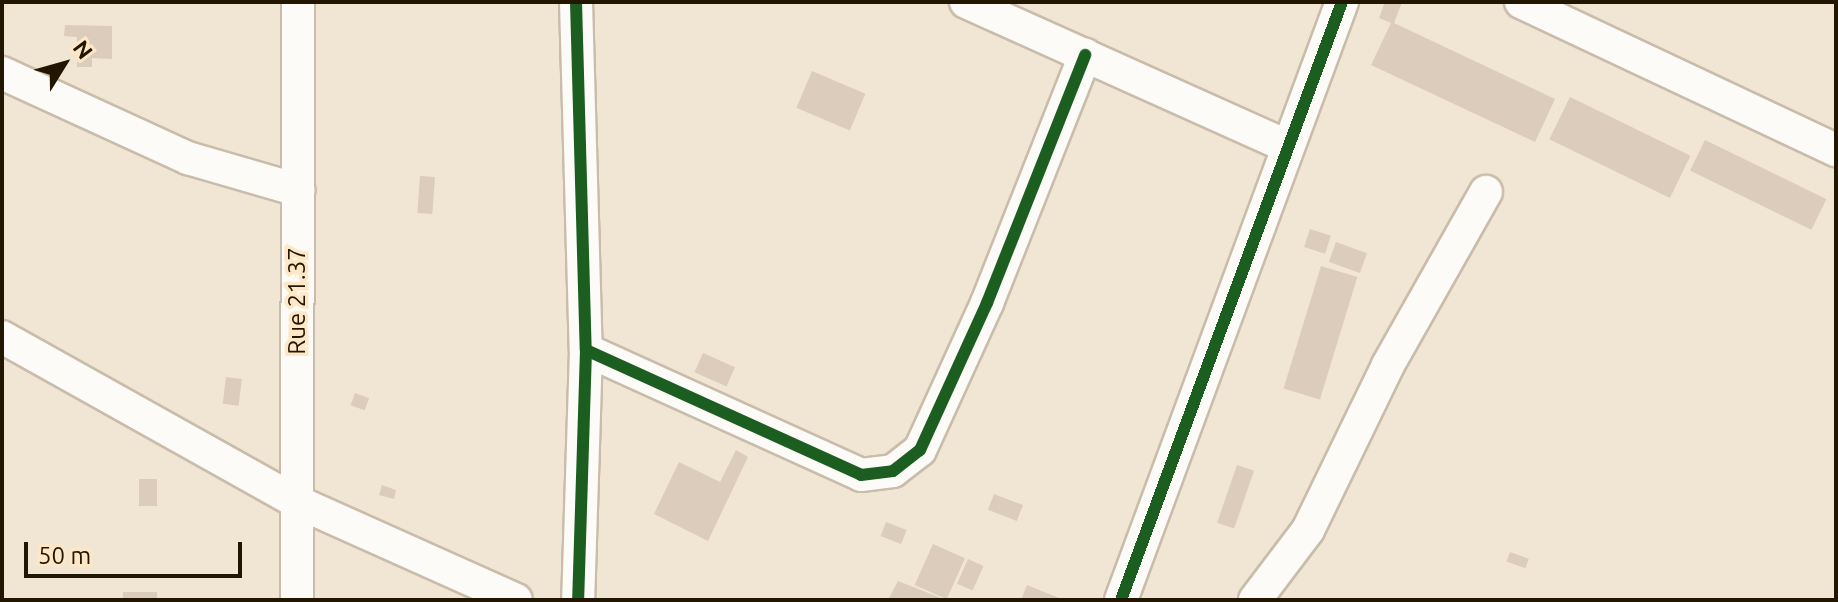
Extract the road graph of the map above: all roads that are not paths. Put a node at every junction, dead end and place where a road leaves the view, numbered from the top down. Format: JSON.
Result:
{"nodes":[{"id":1,"x":298,"y":2,"type":"edge"},
{"id":2,"x":576,"y":2,"type":"edge"},
{"id":3,"x":966,"y":2,"type":"edge"},
{"id":4,"x":1342,"y":2,"type":"edge"},
{"id":5,"x":1521,"y":2,"type":"edge"},
{"id":6,"x":1085,"y":55,"type":"junction"},
{"id":7,"x":2,"y":73,"type":"edge"},
{"id":8,"x":1286,"y":146,"type":"junction"},
{"id":9,"x":1836,"y":150,"type":"edge"},
{"id":10,"x":298,"y":190,"type":"junction"},
{"id":11,"x":1486,"y":192,"type":"dead end"},
{"id":12,"x":2,"y":338,"type":"edge"},
{"id":13,"x":586,"y":350,"type":"junction"},
{"id":14,"x":295,"y":501,"type":"junction"},
{"id":15,"x":297,"y":600,"type":"edge"},
{"id":16,"x":516,"y":600,"type":"edge"},
{"id":17,"x":578,"y":600,"type":"edge"},
{"id":18,"x":1121,"y":600,"type":"edge"},
{"id":19,"x":1255,"y":600,"type":"edge"}],
"edges":[{"from":1,"to":10,"type":"street","name":"Rue 21.37"},
{"from":2,"to":13,"type":"street"},
{"from":3,"to":6,"type":"street"},
{"from":4,"to":8,"type":"street"},
{"from":5,"to":9,"type":"street"},
{"from":6,"to":8,"type":"street"},
{"from":6,"to":13,"type":"street"},
{"from":7,"to":10,"type":"street"},
{"from":8,"to":18,"type":"street"},
{"from":10,"to":14,"type":"street","name":"Rue 21.37"},
{"from":11,"to":19,"type":"street"},
{"from":12,"to":14,"type":"street"},
{"from":13,"to":17,"type":"street"},
{"from":14,"to":15,"type":"street","name":"Rue 21.37"},
{"from":14,"to":16,"type":"street"}]}
